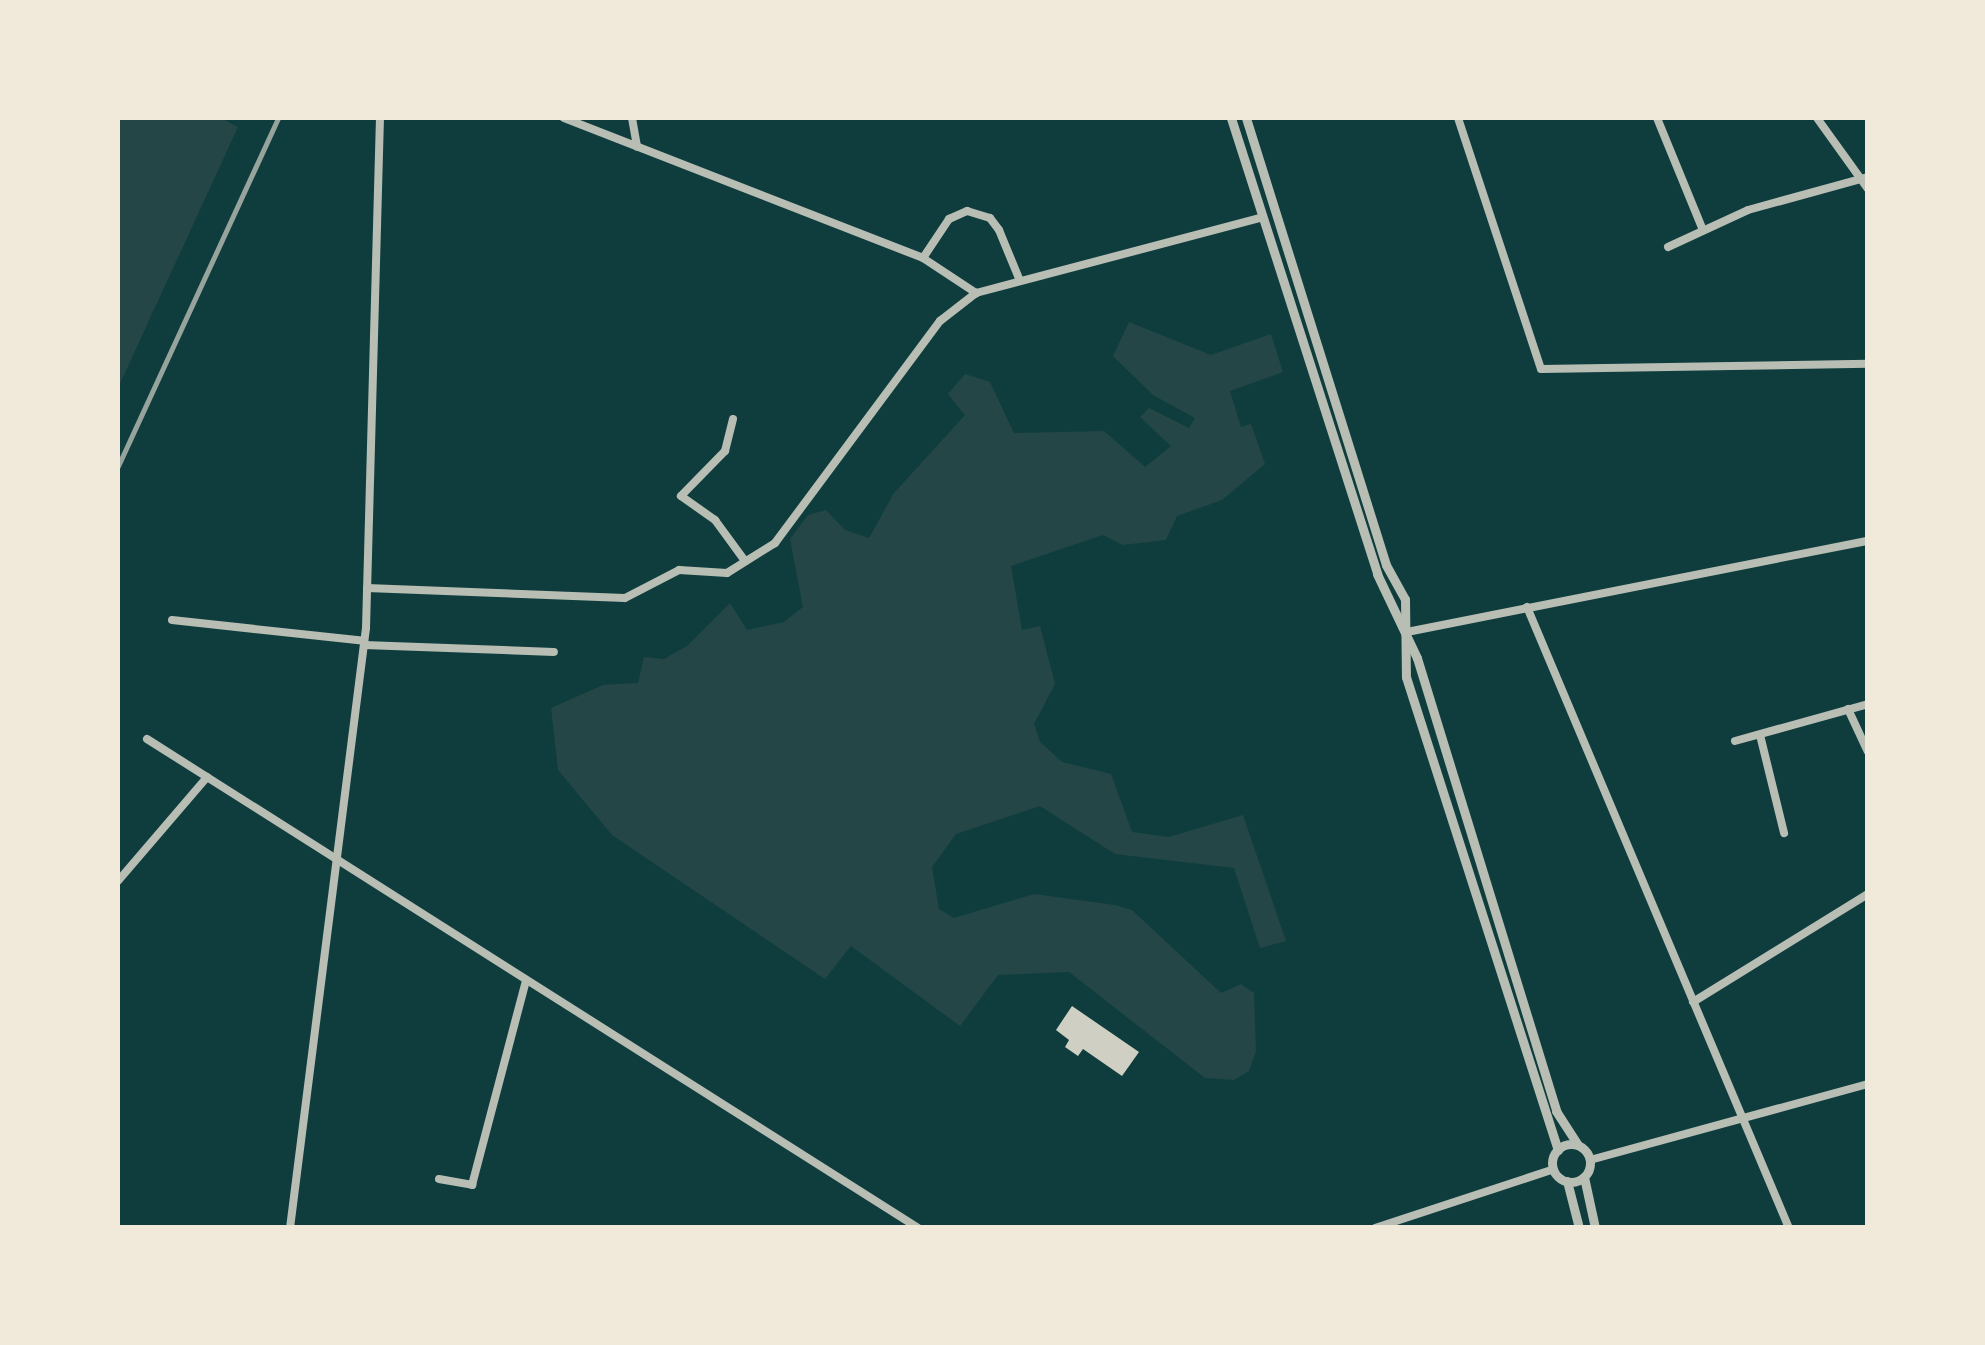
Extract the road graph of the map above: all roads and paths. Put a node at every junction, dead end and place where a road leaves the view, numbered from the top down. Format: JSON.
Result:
{"nodes":[{"id":1,"x":380,"y":118,"type":"edge"},
{"id":2,"x":564,"y":118,"type":"edge"},
{"id":3,"x":632,"y":118,"type":"edge"},
{"id":4,"x":1231,"y":118,"type":"edge"},
{"id":5,"x":1246,"y":118,"type":"edge"},
{"id":6,"x":1458,"y":118,"type":"edge"},
{"id":7,"x":1657,"y":118,"type":"edge"},
{"id":8,"x":1817,"y":118,"type":"edge"},
{"id":9,"x":637,"y":147,"type":"junction"},
{"id":10,"x":1864,"y":178,"type":"edge"},
{"id":11,"x":1868,"y":189,"type":"edge"},
{"id":12,"x":1260,"y":218,"type":"junction"},
{"id":13,"x":1703,"y":230,"type":"junction"},
{"id":14,"x":1668,"y":246,"type":"dead end"},
{"id":15,"x":923,"y":258,"type":"junction"},
{"id":16,"x":1020,"y":281,"type":"junction"},
{"id":17,"x":976,"y":293,"type":"junction"},
{"id":18,"x":1868,"y":364,"type":"edge"},
{"id":19,"x":733,"y":419,"type":"dead end"},
{"id":20,"x":1868,"y":541,"type":"edge"},
{"id":21,"x":745,"y":561,"type":"junction"},
{"id":22,"x":367,"y":588,"type":"junction"},
{"id":23,"x":1528,"y":607,"type":"junction"},
{"id":24,"x":172,"y":620,"type":"dead end"},
{"id":25,"x":1408,"y":632,"type":"junction"},
{"id":26,"x":364,"y":643,"type":"junction"},
{"id":27,"x":554,"y":652,"type":"dead end"},
{"id":28,"x":1868,"y":704,"type":"edge"},
{"id":29,"x":1848,"y":709,"type":"junction"},
{"id":30,"x":1760,"y":735,"type":"junction"},
{"id":31,"x":147,"y":739,"type":"dead end"},
{"id":32,"x":1735,"y":741,"type":"dead end"},
{"id":33,"x":1868,"y":752,"type":"edge"},
{"id":34,"x":207,"y":777,"type":"junction"},
{"id":35,"x":1784,"y":833,"type":"dead end"},
{"id":36,"x":337,"y":861,"type":"junction"},
{"id":37,"x":118,"y":881,"type":"edge"},
{"id":38,"x":1868,"y":894,"type":"edge"},
{"id":39,"x":526,"y":981,"type":"junction"},
{"id":40,"x":1693,"y":1002,"type":"junction"},
{"id":41,"x":1868,"y":1084,"type":"edge"},
{"id":42,"x":1742,"y":1118,"type":"junction"},
{"id":43,"x":1578,"y":1146,"type":"junction"},
{"id":44,"x":1558,"y":1150,"type":"junction"},
{"id":45,"x":1590,"y":1160,"type":"junction"},
{"id":46,"x":1554,"y":1170,"type":"junction"},
{"id":47,"x":1584,"y":1177,"type":"junction"},
{"id":48,"x":439,"y":1179,"type":"dead end"},
{"id":49,"x":1567,"y":1181,"type":"junction"},
{"id":50,"x":290,"y":1228,"type":"edge"},
{"id":51,"x":918,"y":1228,"type":"edge"},
{"id":52,"x":1375,"y":1228,"type":"edge"},
{"id":53,"x":1579,"y":1228,"type":"edge"},
{"id":54,"x":1595,"y":1228,"type":"edge"},
{"id":55,"x":1789,"y":1228,"type":"edge"}],
"edges":[{"from":1,"to":22,"type":"street"},
{"from":2,"to":9,"type":"street"},
{"from":3,"to":9,"type":"street"},
{"from":4,"to":12,"type":"street"},
{"from":5,"to":25,"type":"street"},
{"from":6,"to":18,"type":"street"},
{"from":7,"to":13,"type":"street"},
{"from":8,"to":10,"type":"street"},
{"from":9,"to":15,"type":"street"},
{"from":10,"to":11,"type":"street"},
{"from":10,"to":13,"type":"street"},
{"from":12,"to":16,"type":"street"},
{"from":12,"to":25,"type":"street"},
{"from":13,"to":14,"type":"street"},
{"from":15,"to":16,"type":"street"},
{"from":15,"to":17,"type":"street"},
{"from":16,"to":17,"type":"street"},
{"from":17,"to":21,"type":"street"},
{"from":19,"to":21,"type":"street"},
{"from":20,"to":23,"type":"street"},
{"from":21,"to":22,"type":"street"},
{"from":22,"to":26,"type":"street"},
{"from":23,"to":25,"type":"street"},
{"from":23,"to":40,"type":"street"},
{"from":24,"to":26,"type":"street"},
{"from":25,"to":43,"type":"street"},
{"from":25,"to":44,"type":"street"},
{"from":26,"to":27,"type":"street"},
{"from":26,"to":36,"type":"street"},
{"from":28,"to":29,"type":"street"},
{"from":29,"to":30,"type":"street"},
{"from":29,"to":33,"type":"street"},
{"from":30,"to":32,"type":"street"},
{"from":30,"to":35,"type":"street"},
{"from":31,"to":34,"type":"street"},
{"from":34,"to":36,"type":"street"},
{"from":34,"to":37,"type":"street"},
{"from":36,"to":39,"type":"street"},
{"from":36,"to":50,"type":"street"},
{"from":38,"to":40,"type":"street"},
{"from":39,"to":48,"type":"street"},
{"from":39,"to":51,"type":"street"},
{"from":40,"to":42,"type":"street"},
{"from":41,"to":42,"type":"street"},
{"from":42,"to":45,"type":"street"},
{"from":42,"to":55,"type":"street"},
{"from":43,"to":44,"type":"street"},
{"from":43,"to":45,"type":"street"},
{"from":44,"to":46,"type":"street"},
{"from":45,"to":47,"type":"street"},
{"from":46,"to":49,"type":"street"},
{"from":46,"to":52,"type":"street"},
{"from":47,"to":49,"type":"street"},
{"from":47,"to":54,"type":"street"},
{"from":49,"to":53,"type":"street"}]}
